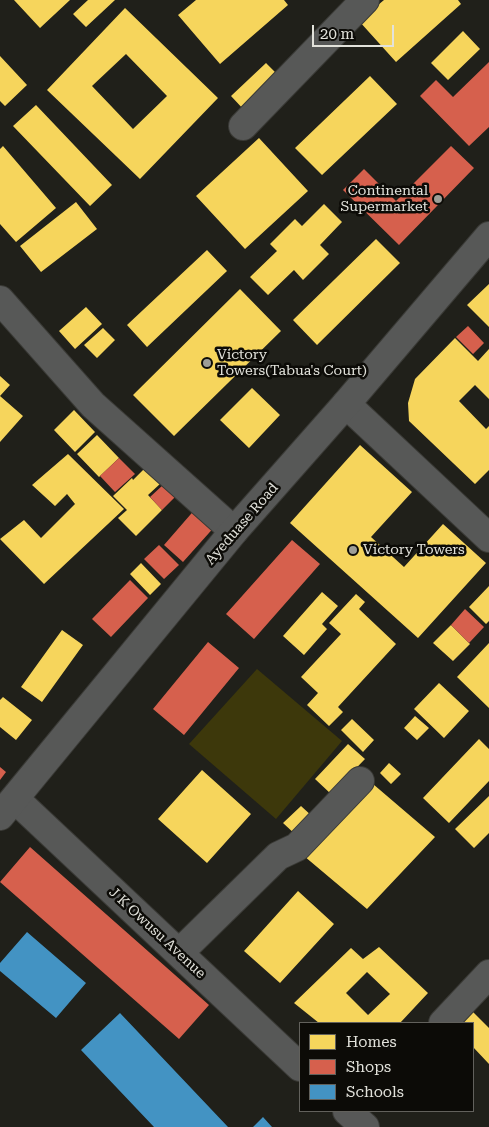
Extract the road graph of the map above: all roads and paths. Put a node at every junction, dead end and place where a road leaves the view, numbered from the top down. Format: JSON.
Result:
{"nodes":[{"id":1,"x":365,"y":0,"type":"edge"},
{"id":2,"x":243,"y":126,"type":"dead end"},
{"id":3,"x":489,"y":236,"type":"edge"},
{"id":4,"x":0,"y":300,"type":"edge"},
{"id":5,"x":346,"y":404,"type":"junction"},
{"id":6,"x":234,"y":531,"type":"junction"},
{"id":7,"x":489,"y":538,"type":"edge"},
{"id":8,"x":360,"y":781,"type":"dead end"},
{"id":9,"x":7,"y":808,"type":"edge"},
{"id":10,"x":178,"y":953,"type":"junction"},
{"id":11,"x":489,"y":974,"type":"edge"},
{"id":12,"x":444,"y":1022,"type":"edge"},
{"id":13,"x":299,"y":1066,"type":"edge"}],
"edges":[{"from":1,"to":2,"type":"street"},
{"from":3,"to":5,"type":"street","name":"Ayeduase Road"},
{"from":4,"to":6,"type":"street"},
{"from":5,"to":6,"type":"street","name":"Ayeduase Road"},
{"from":5,"to":7,"type":"street"},
{"from":6,"to":9,"type":"street","name":"Ayeduase Road"},
{"from":8,"to":10,"type":"street"},
{"from":9,"to":10,"type":"street","name":"J K Owusu Avenue"},
{"from":10,"to":13,"type":"street","name":"J K Owusu Avenue"},
{"from":11,"to":12,"type":"street"}]}
